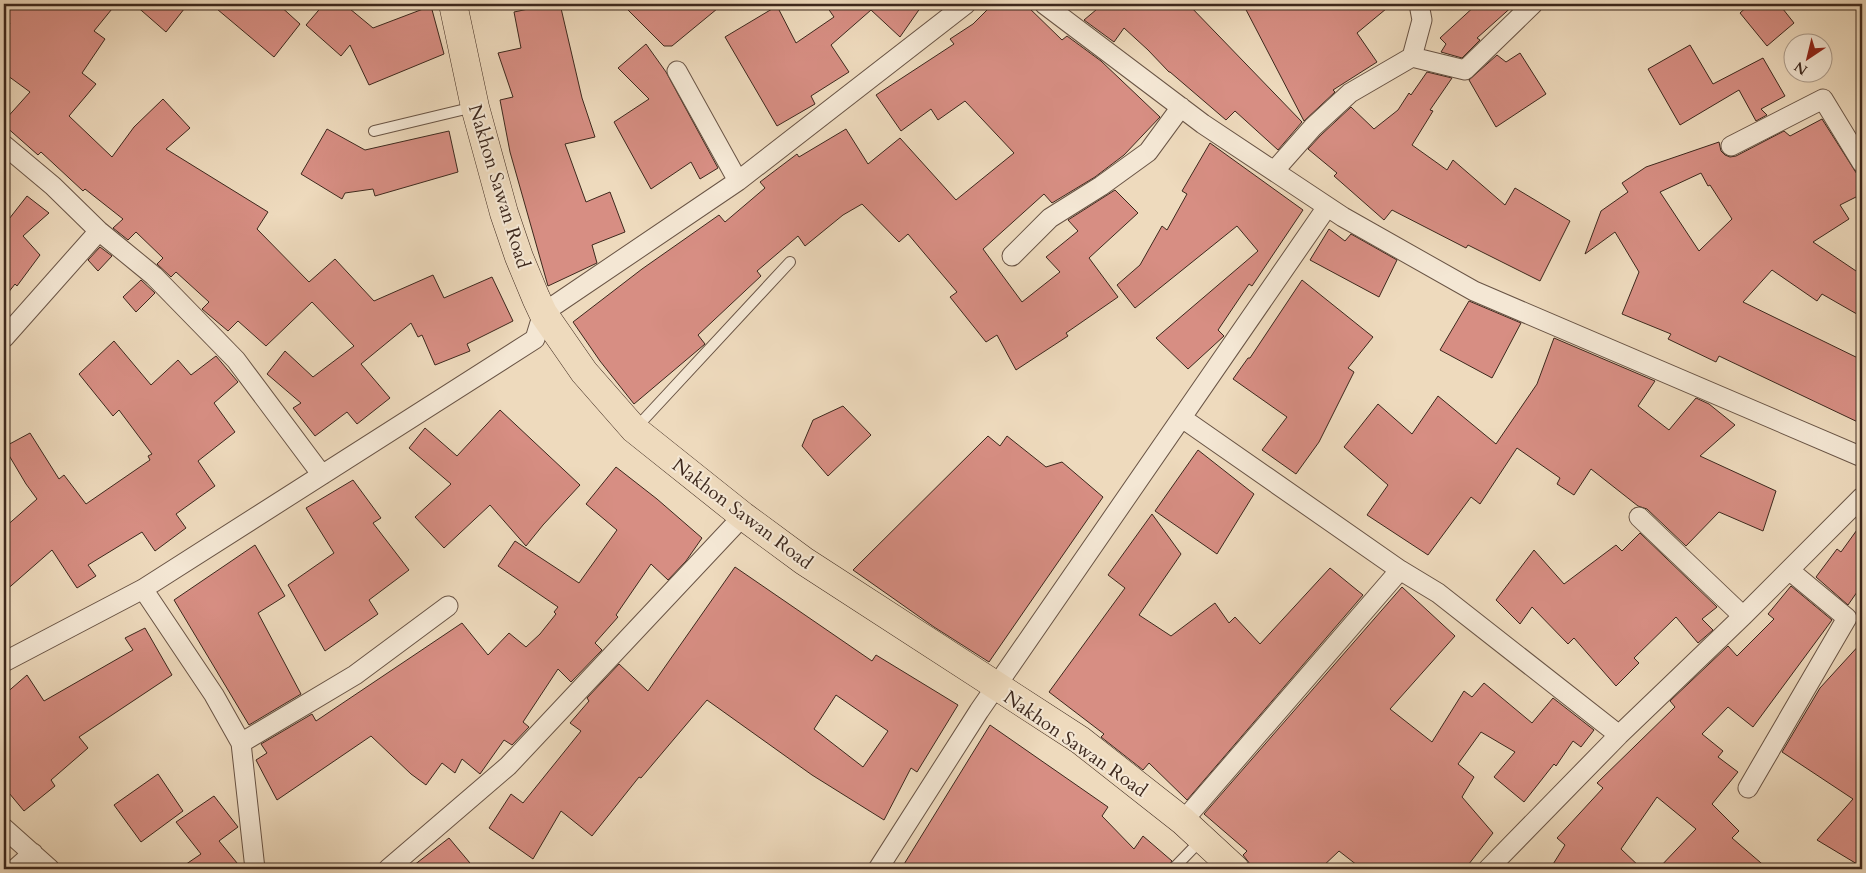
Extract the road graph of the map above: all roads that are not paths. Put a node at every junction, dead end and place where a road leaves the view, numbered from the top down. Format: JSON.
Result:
{"nodes":[{"id":1,"x":453,"y":4,"type":"edge"},
{"id":2,"x":966,"y":4,"type":"edge"},
{"id":3,"x":1044,"y":4,"type":"edge"},
{"id":4,"x":1419,"y":4,"type":"edge"},
{"id":5,"x":1533,"y":4,"type":"edge"},
{"id":6,"x":1412,"y":57,"type":"junction"},
{"id":7,"x":676,"y":71,"type":"dead end"},
{"id":8,"x":475,"y":107,"type":"junction"},
{"id":9,"x":1180,"y":107,"type":"junction"},
{"id":10,"x":374,"y":131,"type":"dead end"},
{"id":11,"x":4,"y":145,"type":"edge"},
{"id":12,"x":1731,"y":146,"type":"dead end"},
{"id":13,"x":1862,"y":162,"type":"edge"},
{"id":14,"x":1274,"y":171,"type":"junction"},
{"id":15,"x":738,"y":181,"type":"junction"},
{"id":16,"x":1327,"y":207,"type":"junction"},
{"id":17,"x":99,"y":231,"type":"junction"},
{"id":18,"x":1012,"y":256,"type":"dead end"},
{"id":19,"x":790,"y":262,"type":"dead end"},
{"id":20,"x":543,"y":313,"type":"junction"},
{"id":21,"x":4,"y":338,"type":"edge"},
{"id":22,"x":1182,"y":418,"type":"junction"},
{"id":23,"x":634,"y":429,"type":"junction"},
{"id":24,"x":1862,"y":457,"type":"edge"},
{"id":25,"x":322,"y":475,"type":"junction"},
{"id":26,"x":1862,"y":497,"type":"edge"},
{"id":27,"x":743,"y":516,"type":"junction"},
{"id":28,"x":1639,"y":518,"type":"dead end"},
{"id":29,"x":1400,"y":570,"type":"junction"},
{"id":30,"x":1789,"y":570,"type":"junction"},
{"id":31,"x":143,"y":589,"type":"junction"},
{"id":32,"x":448,"y":606,"type":"dead end"},
{"id":33,"x":1743,"y":616,"type":"junction"},
{"id":34,"x":4,"y":662,"type":"edge"},
{"id":35,"x":997,"y":687,"type":"junction"},
{"id":36,"x":1619,"y":735,"type":"junction"},
{"id":37,"x":241,"y":743,"type":"junction"},
{"id":38,"x":1748,"y":788,"type":"dead end"},
{"id":39,"x":4,"y":828,"type":"edge"},
{"id":40,"x":1193,"y":830,"type":"junction"},
{"id":41,"x":33,"y":853,"type":"junction"},
{"id":42,"x":15,"y":869,"type":"edge"},
{"id":43,"x":50,"y":869,"type":"edge"},
{"id":44,"x":255,"y":869,"type":"edge"},
{"id":45,"x":388,"y":869,"type":"edge"},
{"id":46,"x":878,"y":869,"type":"edge"},
{"id":47,"x":1173,"y":869,"type":"edge"},
{"id":48,"x":1235,"y":869,"type":"edge"},
{"id":49,"x":1488,"y":869,"type":"edge"}],
"edges":[{"from":1,"to":8,"type":"main road","name":"Nakhon Sawan Road"},
{"from":2,"to":15,"type":"street"},
{"from":3,"to":9,"type":"street"},
{"from":4,"to":6,"type":"street"},
{"from":5,"to":6,"type":"street"},
{"from":6,"to":14,"type":"street"},
{"from":7,"to":15,"type":"street"},
{"from":8,"to":10,"type":"lane"},
{"from":8,"to":20,"type":"main road","name":"Nakhon Sawan Road"},
{"from":9,"to":14,"type":"street"},
{"from":9,"to":18,"type":"street"},
{"from":11,"to":17,"type":"street"},
{"from":12,"to":13,"type":"street"},
{"from":14,"to":16,"type":"street"},
{"from":15,"to":20,"type":"street"},
{"from":16,"to":22,"type":"street"},
{"from":16,"to":24,"type":"street"},
{"from":17,"to":21,"type":"street"},
{"from":17,"to":25,"type":"street"},
{"from":19,"to":23,"type":"lane"},
{"from":20,"to":23,"type":"main road","name":"Nakhon Sawan Road"},
{"from":20,"to":25,"type":"street"},
{"from":22,"to":29,"type":"street"},
{"from":22,"to":35,"type":"street"},
{"from":23,"to":27,"type":"main road","name":"Nakhon Sawan Road"},
{"from":25,"to":31,"type":"street"},
{"from":26,"to":30,"type":"street"},
{"from":27,"to":35,"type":"main road","name":"Nakhon Sawan Road"},
{"from":27,"to":45,"type":"street"},
{"from":28,"to":33,"type":"street"},
{"from":29,"to":36,"type":"street"},
{"from":29,"to":40,"type":"street"},
{"from":30,"to":33,"type":"street"},
{"from":30,"to":38,"type":"street"},
{"from":31,"to":34,"type":"street"},
{"from":31,"to":37,"type":"street"},
{"from":32,"to":37,"type":"street"},
{"from":33,"to":36,"type":"street"},
{"from":35,"to":40,"type":"main road","name":"Nakhon Sawan Road"},
{"from":35,"to":46,"type":"street"},
{"from":36,"to":49,"type":"street"},
{"from":37,"to":44,"type":"street"},
{"from":39,"to":41,"type":"street"},
{"from":40,"to":47,"type":"lane"},
{"from":40,"to":48,"type":"main road","name":"Nakhon Sawan Road"},
{"from":41,"to":42,"type":"street"},
{"from":41,"to":43,"type":"street"}]}
